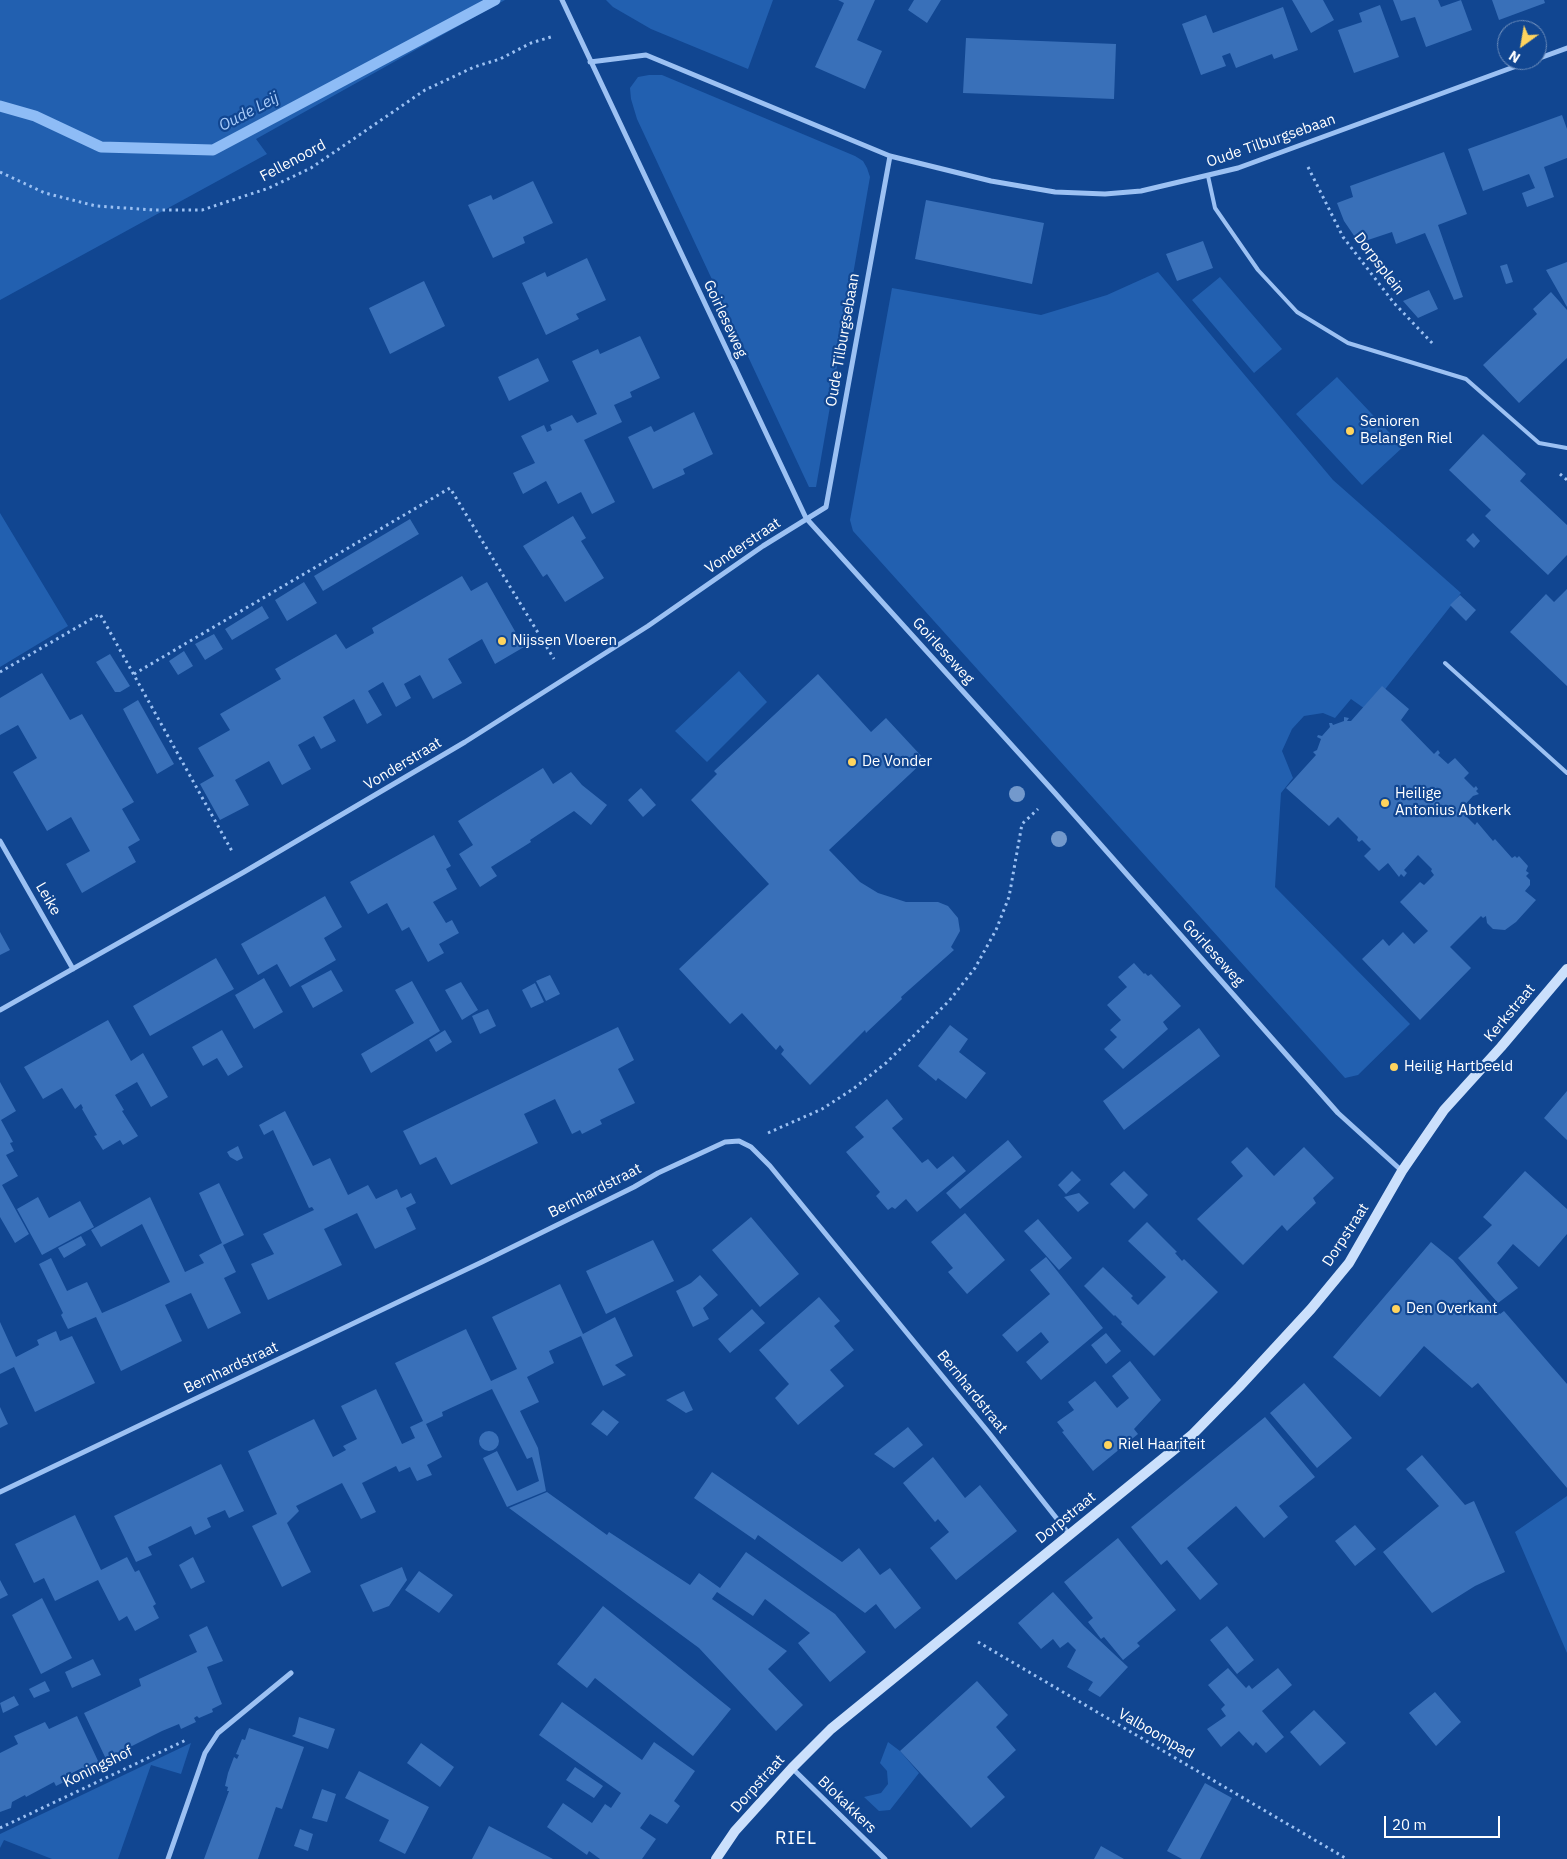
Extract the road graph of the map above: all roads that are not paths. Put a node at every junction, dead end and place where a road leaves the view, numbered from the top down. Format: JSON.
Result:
{"nodes":[{"id":1,"x":562,"y":0,"type":"edge"},
{"id":2,"x":1567,"y":48,"type":"edge"},
{"id":3,"x":1547,"y":55,"type":"edge"},
{"id":4,"x":590,"y":62,"type":"junction"},
{"id":5,"x":1506,"y":70,"type":"edge"},
{"id":6,"x":890,"y":156,"type":"junction"},
{"id":7,"x":1208,"y":176,"type":"junction"},
{"id":8,"x":1567,"y":448,"type":"edge"},
{"id":9,"x":806,"y":518,"type":"junction"},
{"id":10,"x":1445,"y":663,"type":"dead end"},
{"id":11,"x":1567,"y":773,"type":"edge"},
{"id":12,"x":0,"y":841,"type":"edge"},
{"id":13,"x":1567,"y":968,"type":"edge"},
{"id":14,"x":73,"y":969,"type":"junction"},
{"id":15,"x":0,"y":1010,"type":"edge"},
{"id":16,"x":1402,"y":1171,"type":"junction"},
{"id":17,"x":0,"y":1492,"type":"edge"},
{"id":18,"x":1070,"y":1535,"type":"junction"},
{"id":19,"x":291,"y":1673,"type":"dead end"},
{"id":20,"x":792,"y":1768,"type":"junction"},
{"id":21,"x":168,"y":1859,"type":"edge"},
{"id":22,"x":716,"y":1859,"type":"edge"},
{"id":23,"x":885,"y":1859,"type":"edge"}],
"edges":[{"from":1,"to":4,"type":"street","name":"Goirleseweg"},
{"from":2,"to":3,"type":"street"},
{"from":4,"to":6,"type":"street","name":"Oude Tilburgsebaan"},
{"from":4,"to":9,"type":"street","name":"Goirleseweg"},
{"from":5,"to":7,"type":"street","name":"Oude Tilburgsebaan"},
{"from":6,"to":7,"type":"street","name":"Oude Tilburgsebaan"},
{"from":6,"to":9,"type":"street","name":"Oude Tilburgsebaan"},
{"from":7,"to":8,"type":"lane"},
{"from":9,"to":14,"type":"street","name":"Vonderstraat"},
{"from":9,"to":16,"type":"street","name":"Goirleseweg"},
{"from":10,"to":11,"type":"lane"},
{"from":12,"to":14,"type":"street","name":"Leike"},
{"from":13,"to":16,"type":"street","name":"Kerkstraat"},
{"from":14,"to":15,"type":"street","name":"Vonderstraat"},
{"from":16,"to":18,"type":"street","name":"Dorpstraat"},
{"from":17,"to":18,"type":"street","name":"Bernhardstraat"},
{"from":18,"to":20,"type":"street","name":"Dorpstraat"},
{"from":19,"to":21,"type":"street"},
{"from":20,"to":22,"type":"street","name":"Dorpstraat"},
{"from":20,"to":23,"type":"street","name":"Blokakkers"}]}
